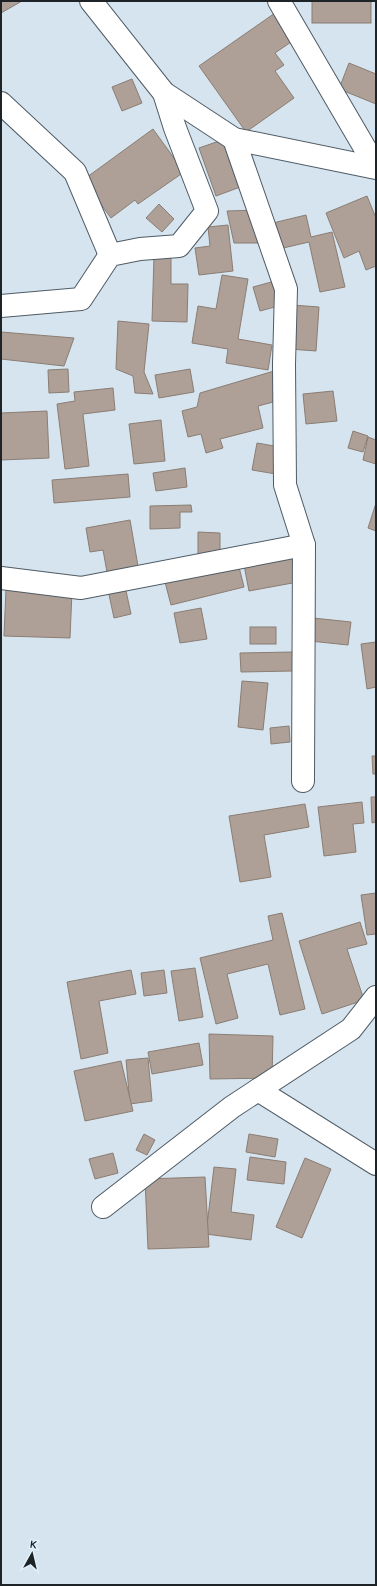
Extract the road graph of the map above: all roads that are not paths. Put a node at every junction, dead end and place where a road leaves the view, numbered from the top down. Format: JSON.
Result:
{"nodes":[{"id":1,"x":91,"y":1,"type":"edge"},
{"id":2,"x":279,"y":1,"type":"edge"},
{"id":3,"x":164,"y":93,"type":"junction"},
{"id":4,"x":1,"y":103,"type":"edge"},
{"id":5,"x":234,"y":139,"type":"junction"},
{"id":6,"x":376,"y":167,"type":"edge"},
{"id":7,"x":110,"y":255,"type":"junction"},
{"id":8,"x":1,"y":306,"type":"edge"},
{"id":9,"x":304,"y":545,"type":"junction"},
{"id":10,"x":1,"y":578,"type":"edge"},
{"id":11,"x":303,"y":781,"type":"dead end"},
{"id":12,"x":376,"y":997,"type":"edge"},
{"id":13,"x":258,"y":1090,"type":"junction"},
{"id":14,"x":376,"y":1164,"type":"edge"},
{"id":15,"x":103,"y":1207,"type":"dead end"}],
"edges":[{"from":1,"to":3,"type":"street"},
{"from":2,"to":6,"type":"street"},
{"from":3,"to":5,"type":"street"},
{"from":3,"to":7,"type":"street"},
{"from":4,"to":7,"type":"street"},
{"from":5,"to":6,"type":"street"},
{"from":5,"to":9,"type":"street"},
{"from":7,"to":8,"type":"street"},
{"from":9,"to":10,"type":"street"},
{"from":9,"to":11,"type":"street"},
{"from":12,"to":13,"type":"street"},
{"from":13,"to":14,"type":"street"},
{"from":13,"to":15,"type":"street"}]}
